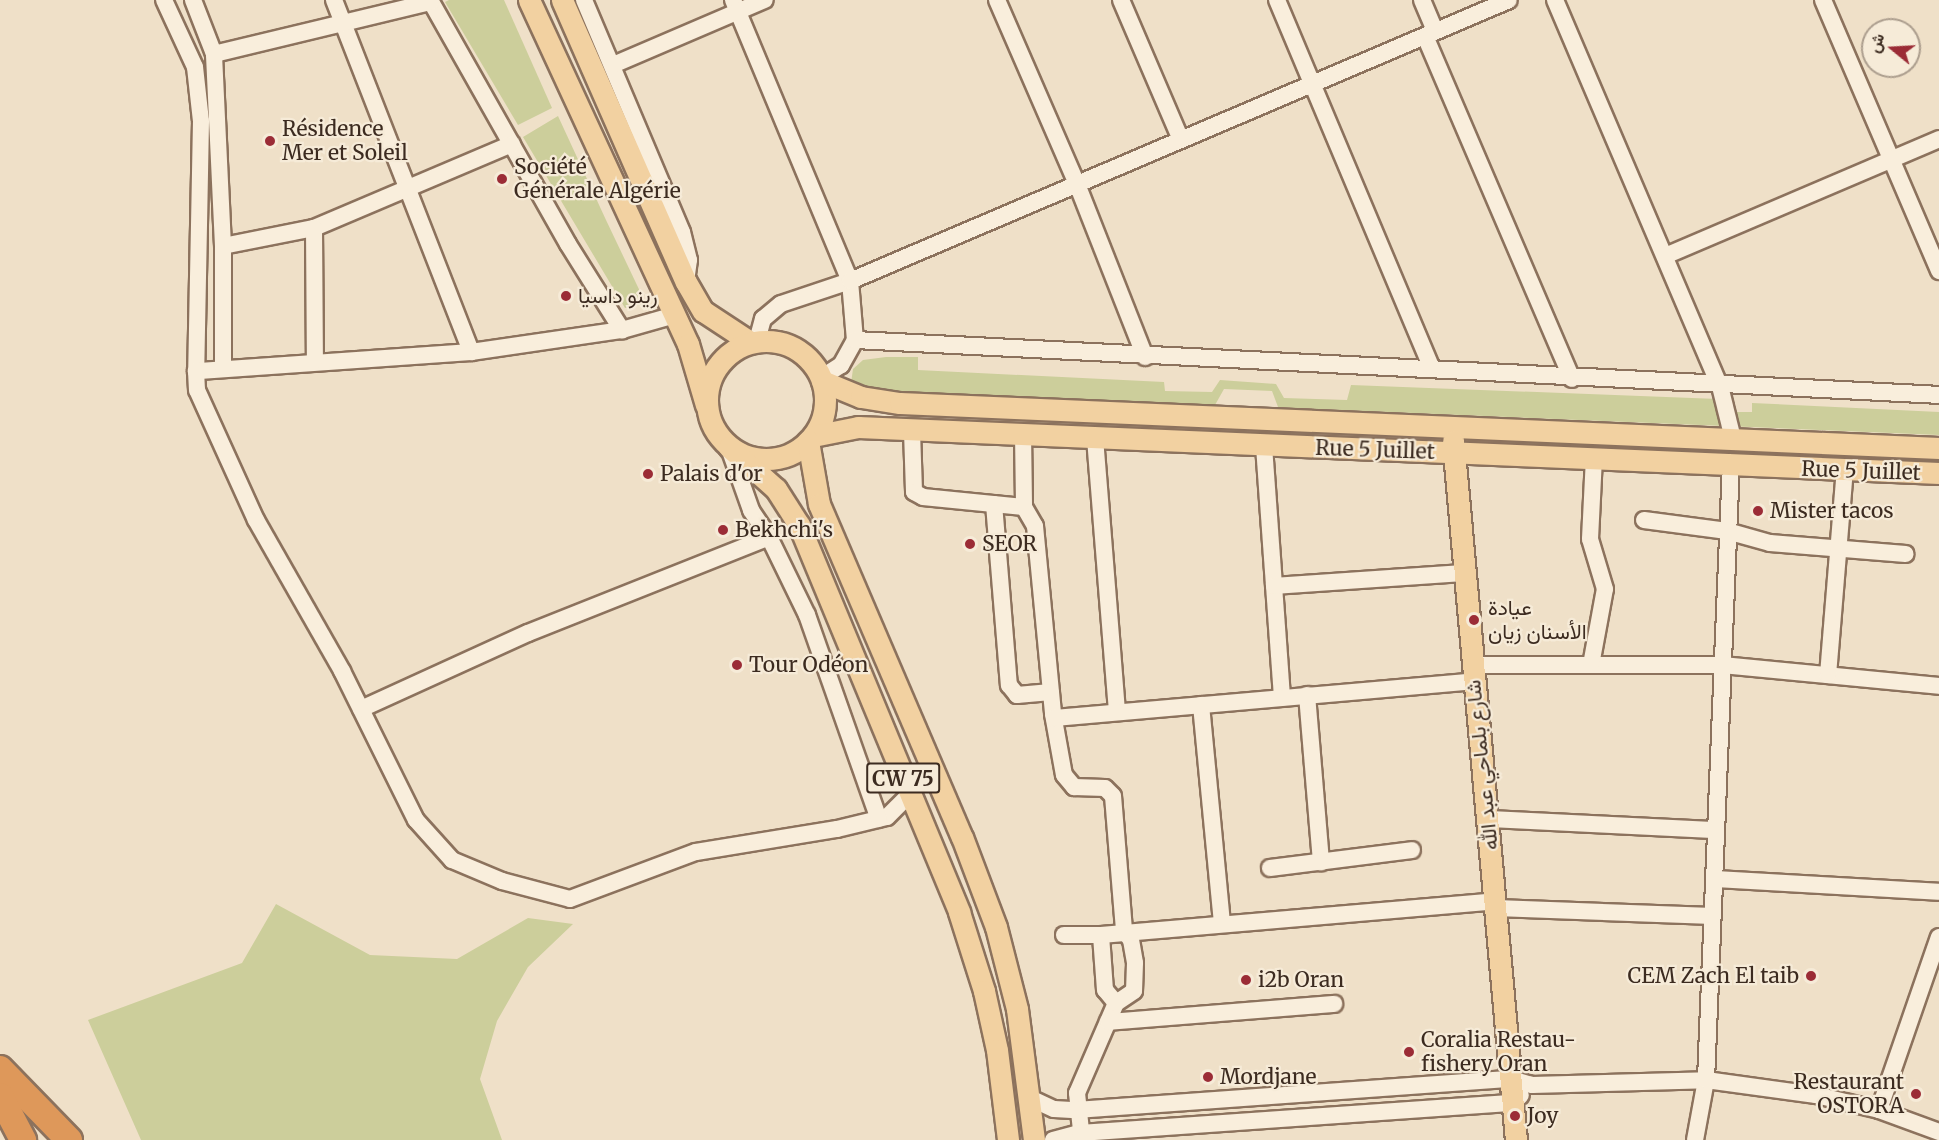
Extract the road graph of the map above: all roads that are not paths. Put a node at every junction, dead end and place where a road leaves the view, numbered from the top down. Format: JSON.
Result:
{"nodes":[{"id":1,"x":164,"y":0,"type":"edge"},
{"id":2,"x":193,"y":0,"type":"edge"},
{"id":3,"x":334,"y":0,"type":"edge"},
{"id":4,"x":529,"y":0,"type":"edge"},
{"id":5,"x":562,"y":0,"type":"edge"},
{"id":6,"x":584,"y":0,"type":"edge"},
{"id":7,"x":765,"y":0,"type":"edge"},
{"id":8,"x":997,"y":0,"type":"edge"},
{"id":9,"x":1120,"y":0,"type":"edge"},
{"id":10,"x":1277,"y":0,"type":"edge"},
{"id":11,"x":1422,"y":0,"type":"edge"},
{"id":12,"x":1509,"y":0,"type":"edge"},
{"id":13,"x":1555,"y":0,"type":"edge"},
{"id":14,"x":1823,"y":0,"type":"edge"},
{"id":15,"x":430,"y":1,"type":"edge"},
{"id":16,"x":735,"y":6,"type":"edge"},
{"id":17,"x":346,"y":25,"type":"junction"},
{"id":18,"x":1430,"y":33,"type":"junction"},
{"id":19,"x":214,"y":54,"type":"junction"},
{"id":20,"x":613,"y":65,"type":"junction"},
{"id":21,"x":1312,"y":84,"type":"junction"},
{"id":22,"x":1939,"y":139,"type":"edge"},
{"id":23,"x":1181,"y":140,"type":"junction"},
{"id":24,"x":512,"y":144,"type":"junction"},
{"id":25,"x":1893,"y":160,"type":"junction"},
{"id":26,"x":1077,"y":184,"type":"junction"},
{"id":27,"x":407,"y":189,"type":"junction"},
{"id":28,"x":314,"y":228,"type":"junction"},
{"id":29,"x":224,"y":246,"type":"junction"},
{"id":30,"x":1665,"y":256,"type":"junction"},
{"id":31,"x":1939,"y":271,"type":"edge"},
{"id":32,"x":850,"y":281,"type":"junction"},
{"id":33,"x":686,"y":282,"type":"junction"},
{"id":34,"x":675,"y":315,"type":"junction"},
{"id":35,"x":622,"y":330,"type":"junction"},
{"id":36,"x":855,"y":340,"type":"junction"},
{"id":37,"x":754,"y":342,"type":"junction"},
{"id":38,"x":471,"y":352,"type":"junction"},
{"id":39,"x":1145,"y":357,"type":"junction"},
{"id":40,"x":315,"y":360,"type":"junction"},
{"id":41,"x":223,"y":368,"type":"junction"},
{"id":42,"x":1432,"y":369,"type":"junction"},
{"id":43,"x":196,"y":371,"type":"junction"},
{"id":44,"x":821,"y":379,"type":"junction"},
{"id":45,"x":1572,"y":379,"type":"junction"},
{"id":46,"x":1720,"y":386,"type":"junction"},
{"id":47,"x":1939,"y":395,"type":"edge"},
{"id":48,"x":706,"y":405,"type":"junction"},
{"id":49,"x":1452,"y":428,"type":"junction"},
{"id":50,"x":912,"y":430,"type":"junction"},
{"id":51,"x":1023,"y":433,"type":"junction"},
{"id":52,"x":1095,"y":438,"type":"junction"},
{"id":53,"x":811,"y":439,"type":"junction"},
{"id":54,"x":1733,"y":439,"type":"junction"},
{"id":55,"x":1264,"y":446,"type":"junction"},
{"id":56,"x":729,"y":447,"type":"junction"},
{"id":57,"x":1939,"y":448,"type":"edge"},
{"id":58,"x":1454,"y":454,"type":"junction"},
{"id":59,"x":1594,"y":459,"type":"junction"},
{"id":60,"x":1731,"y":463,"type":"junction"},
{"id":61,"x":1845,"y":470,"type":"junction"},
{"id":62,"x":1939,"y":473,"type":"edge"},
{"id":63,"x":994,"y":504,"type":"junction"},
{"id":64,"x":1024,"y":507,"type":"junction"},
{"id":65,"x":1644,"y":520,"type":"dead end"},
{"id":66,"x":1727,"y":531,"type":"junction"},
{"id":67,"x":769,"y":537,"type":"junction"},
{"id":68,"x":1838,"y":549,"type":"junction"},
{"id":69,"x":1906,"y":554,"type":"dead end"},
{"id":70,"x":1463,"y":573,"type":"junction"},
{"id":71,"x":1274,"y":586,"type":"junction"},
{"id":72,"x":1591,"y":665,"type":"junction"},
{"id":73,"x":1722,"y":665,"type":"junction"},
{"id":74,"x":1472,"y":673,"type":"junction"},
{"id":75,"x":1828,"y":675,"type":"junction"},
{"id":76,"x":1939,"y":686,"type":"edge"},
{"id":77,"x":1051,"y":692,"type":"junction"},
{"id":78,"x":1307,"y":695,"type":"junction"},
{"id":79,"x":1282,"y":697,"type":"junction"},
{"id":80,"x":1201,"y":705,"type":"junction"},
{"id":81,"x":361,"y":710,"type":"junction"},
{"id":82,"x":1117,"y":712,"type":"junction"},
{"id":83,"x":1054,"y":718,"type":"junction"},
{"id":84,"x":910,"y":794,"type":"junction"},
{"id":85,"x":879,"y":819,"type":"junction"},
{"id":86,"x":1488,"y":819,"type":"junction"},
{"id":87,"x":1716,"y":830,"type":"junction"},
{"id":88,"x":1412,"y":850,"type":"dead end"},
{"id":89,"x":1321,"y":861,"type":"junction"},
{"id":90,"x":1270,"y":868,"type":"dead end"},
{"id":91,"x":1715,"y":879,"type":"junction"},
{"id":92,"x":1939,"y":892,"type":"edge"},
{"id":93,"x":1496,"y":904,"type":"junction"},
{"id":94,"x":1713,"y":916,"type":"junction"},
{"id":95,"x":1222,"y":922,"type":"junction"},
{"id":96,"x":1124,"y":931,"type":"junction"},
{"id":97,"x":1064,"y":935,"type":"dead end"},
{"id":98,"x":1101,"y":935,"type":"junction"},
{"id":99,"x":1939,"y":937,"type":"edge"},
{"id":100,"x":1116,"y":1004,"type":"junction"},
{"id":101,"x":1334,"y":1004,"type":"dead end"},
{"id":102,"x":1108,"y":1022,"type":"junction"},
{"id":103,"x":0,"y":1069,"type":"edge"},
{"id":104,"x":1510,"y":1079,"type":"junction"},
{"id":105,"x":1706,"y":1080,"type":"junction"},
{"id":106,"x":1532,"y":1085,"type":"junction"},
{"id":107,"x":0,"y":1096,"type":"edge"},
{"id":108,"x":1030,"y":1098,"type":"junction"},
{"id":109,"x":1513,"y":1103,"type":"junction"},
{"id":110,"x":1076,"y":1110,"type":"junction"},
{"id":111,"x":1879,"y":1110,"type":"junction"},
{"id":112,"x":1939,"y":1132,"type":"edge"},
{"id":113,"x":1081,"y":1136,"type":"edge"},
{"id":114,"x":23,"y":1140,"type":"edge"},
{"id":115,"x":69,"y":1140,"type":"edge"},
{"id":116,"x":1008,"y":1140,"type":"edge"},
{"id":117,"x":1034,"y":1140,"type":"edge"},
{"id":118,"x":1053,"y":1140,"type":"edge"},
{"id":119,"x":1516,"y":1140,"type":"edge"},
{"id":120,"x":1695,"y":1140,"type":"edge"}],
"edges":[{"from":1,"to":43,"type":"street"},
{"from":2,"to":19,"type":"street"},
{"from":3,"to":17,"type":"street"},
{"from":4,"to":34,"type":"main road"},
{"from":5,"to":33,"type":"main road"},
{"from":6,"to":20,"type":"street"},
{"from":7,"to":16,"type":"street"},
{"from":8,"to":26,"type":"street"},
{"from":9,"to":23,"type":"street"},
{"from":10,"to":21,"type":"street"},
{"from":11,"to":18,"type":"street"},
{"from":12,"to":18,"type":"street"},
{"from":13,"to":30,"type":"street"},
{"from":14,"to":25,"type":"street"},
{"from":15,"to":17,"type":"street"},
{"from":15,"to":24,"type":"street"},
{"from":16,"to":20,"type":"street"},
{"from":16,"to":32,"type":"street"},
{"from":17,"to":19,"type":"street"},
{"from":17,"to":27,"type":"street"},
{"from":18,"to":21,"type":"street"},
{"from":18,"to":45,"type":"street"},
{"from":19,"to":29,"type":"street"},
{"from":20,"to":33,"type":"street"},
{"from":21,"to":23,"type":"street"},
{"from":21,"to":42,"type":"street"},
{"from":22,"to":25,"type":"street"},
{"from":23,"to":26,"type":"street"},
{"from":24,"to":27,"type":"street"},
{"from":24,"to":35,"type":"street"},
{"from":25,"to":30,"type":"street"},
{"from":25,"to":31,"type":"street"},
{"from":26,"to":32,"type":"street"},
{"from":26,"to":39,"type":"street"},
{"from":27,"to":28,"type":"street"},
{"from":27,"to":38,"type":"street"},
{"from":28,"to":29,"type":"street"},
{"from":28,"to":40,"type":"street"},
{"from":29,"to":41,"type":"street"},
{"from":30,"to":46,"type":"street"},
{"from":32,"to":36,"type":"street"},
{"from":32,"to":37,"type":"street"},
{"from":33,"to":37,"type":"main road"},
{"from":34,"to":35,"type":"street"},
{"from":34,"to":48,"type":"main road"},
{"from":35,"to":38,"type":"street"},
{"from":36,"to":39,"type":"street"},
{"from":36,"to":44,"type":"street"},
{"from":37,"to":44,"type":"main road"},
{"from":37,"to":48,"type":"main road"},
{"from":38,"to":40,"type":"street"},
{"from":39,"to":42,"type":"street"},
{"from":40,"to":41,"type":"street"},
{"from":41,"to":43,"type":"street"},
{"from":42,"to":45,"type":"street"},
{"from":43,"to":81,"type":"street"},
{"from":44,"to":49,"type":"main road","name":"Rue 5 Juillet"},
{"from":44,"to":53,"type":"main road"},
{"from":45,"to":46,"type":"street"},
{"from":46,"to":47,"type":"street"},
{"from":46,"to":54,"type":"street"},
{"from":48,"to":56,"type":"main road"},
{"from":49,"to":54,"type":"main road","name":"Rue 5 Juillet"},
{"from":49,"to":58,"type":"main road","name":"شارع بلماحي عبد الله"},
{"from":50,"to":51,"type":"main road","name":"Rue 5 Juillet"},
{"from":50,"to":53,"type":"main road","name":"Rue 5 Juillet"},
{"from":50,"to":63,"type":"street"},
{"from":51,"to":52,"type":"main road","name":"Rue 5 Juillet"},
{"from":51,"to":64,"type":"street"},
{"from":52,"to":55,"type":"main road","name":"Rue 5 Juillet"},
{"from":52,"to":82,"type":"street"},
{"from":53,"to":56,"type":"main road"},
{"from":53,"to":108,"type":"main road","number":"CW 75"},
{"from":54,"to":57,"type":"main road","name":"Rue 5 Juillet"},
{"from":55,"to":58,"type":"main road","name":"Rue 5 Juillet"},
{"from":55,"to":71,"type":"street"},
{"from":56,"to":67,"type":"street"},
{"from":56,"to":84,"type":"main road","number":"CW 75"},
{"from":58,"to":59,"type":"main road","name":"Rue 5 Juillet"},
{"from":58,"to":70,"type":"main road","name":"شارع بلماحي عبد الله"},
{"from":59,"to":60,"type":"main road","name":"Rue 5 Juillet"},
{"from":59,"to":72,"type":"street"},
{"from":60,"to":61,"type":"main road","name":"Rue 5 Juillet"},
{"from":60,"to":66,"type":"street"},
{"from":61,"to":62,"type":"main road","name":"Rue 5 Juillet"},
{"from":61,"to":68,"type":"street"},
{"from":63,"to":64,"type":"street"},
{"from":63,"to":77,"type":"street"},
{"from":64,"to":77,"type":"street"},
{"from":65,"to":66,"type":"street"},
{"from":66,"to":68,"type":"street"},
{"from":66,"to":73,"type":"street"},
{"from":67,"to":81,"type":"street"},
{"from":67,"to":85,"type":"street"},
{"from":68,"to":69,"type":"street"},
{"from":68,"to":75,"type":"street"},
{"from":70,"to":71,"type":"street"},
{"from":70,"to":74,"type":"main road","name":"شارع بلماحي عبد الله"},
{"from":71,"to":79,"type":"street"},
{"from":72,"to":73,"type":"street"},
{"from":72,"to":74,"type":"street"},
{"from":73,"to":75,"type":"street"},
{"from":73,"to":87,"type":"street"},
{"from":74,"to":78,"type":"street"},
{"from":74,"to":86,"type":"main road","name":"شارع بلماحي عبد الله"},
{"from":75,"to":76,"type":"street"},
{"from":77,"to":83,"type":"street"},
{"from":78,"to":79,"type":"street"},
{"from":78,"to":89,"type":"street"},
{"from":79,"to":80,"type":"street"},
{"from":80,"to":82,"type":"street"},
{"from":80,"to":95,"type":"street"},
{"from":81,"to":85,"type":"street"},
{"from":82,"to":83,"type":"street"},
{"from":83,"to":96,"type":"street"},
{"from":84,"to":85,"type":"street"},
{"from":84,"to":116,"type":"main road","number":"CW 75"},
{"from":86,"to":87,"type":"street"},
{"from":86,"to":93,"type":"main road","name":"شارع بلماحي عبد الله"},
{"from":87,"to":91,"type":"street"},
{"from":88,"to":89,"type":"street"},
{"from":89,"to":90,"type":"street"},
{"from":91,"to":92,"type":"street"},
{"from":91,"to":94,"type":"street"},
{"from":93,"to":94,"type":"street"},
{"from":93,"to":95,"type":"street"},
{"from":93,"to":104,"type":"main road","name":"شارع بلماحي عبد الله"},
{"from":94,"to":105,"type":"street"},
{"from":95,"to":96,"type":"street"},
{"from":96,"to":98,"type":"street"},
{"from":96,"to":100,"type":"street"},
{"from":97,"to":98,"type":"street"},
{"from":98,"to":100,"type":"street"},
{"from":99,"to":111,"type":"street"},
{"from":100,"to":102,"type":"street"},
{"from":101,"to":102,"type":"street"},
{"from":102,"to":110,"type":"street"},
{"from":103,"to":115,"type":"highway"},
{"from":104,"to":106,"type":"street"},
{"from":104,"to":109,"type":"main road","name":"شارع بلماحي عبد الله"},
{"from":104,"to":110,"type":"street"},
{"from":105,"to":106,"type":"street"},
{"from":105,"to":111,"type":"street"},
{"from":105,"to":120,"type":"street"},
{"from":106,"to":109,"type":"street"},
{"from":107,"to":114,"type":"highway"},
{"from":108,"to":110,"type":"street"},
{"from":108,"to":117,"type":"main road","number":"CW 75"},
{"from":109,"to":113,"type":"street"},
{"from":109,"to":119,"type":"main road","name":"شارع بلماحي عبد الله"},
{"from":110,"to":113,"type":"street"},
{"from":111,"to":112,"type":"street"},
{"from":113,"to":118,"type":"street"}]}
